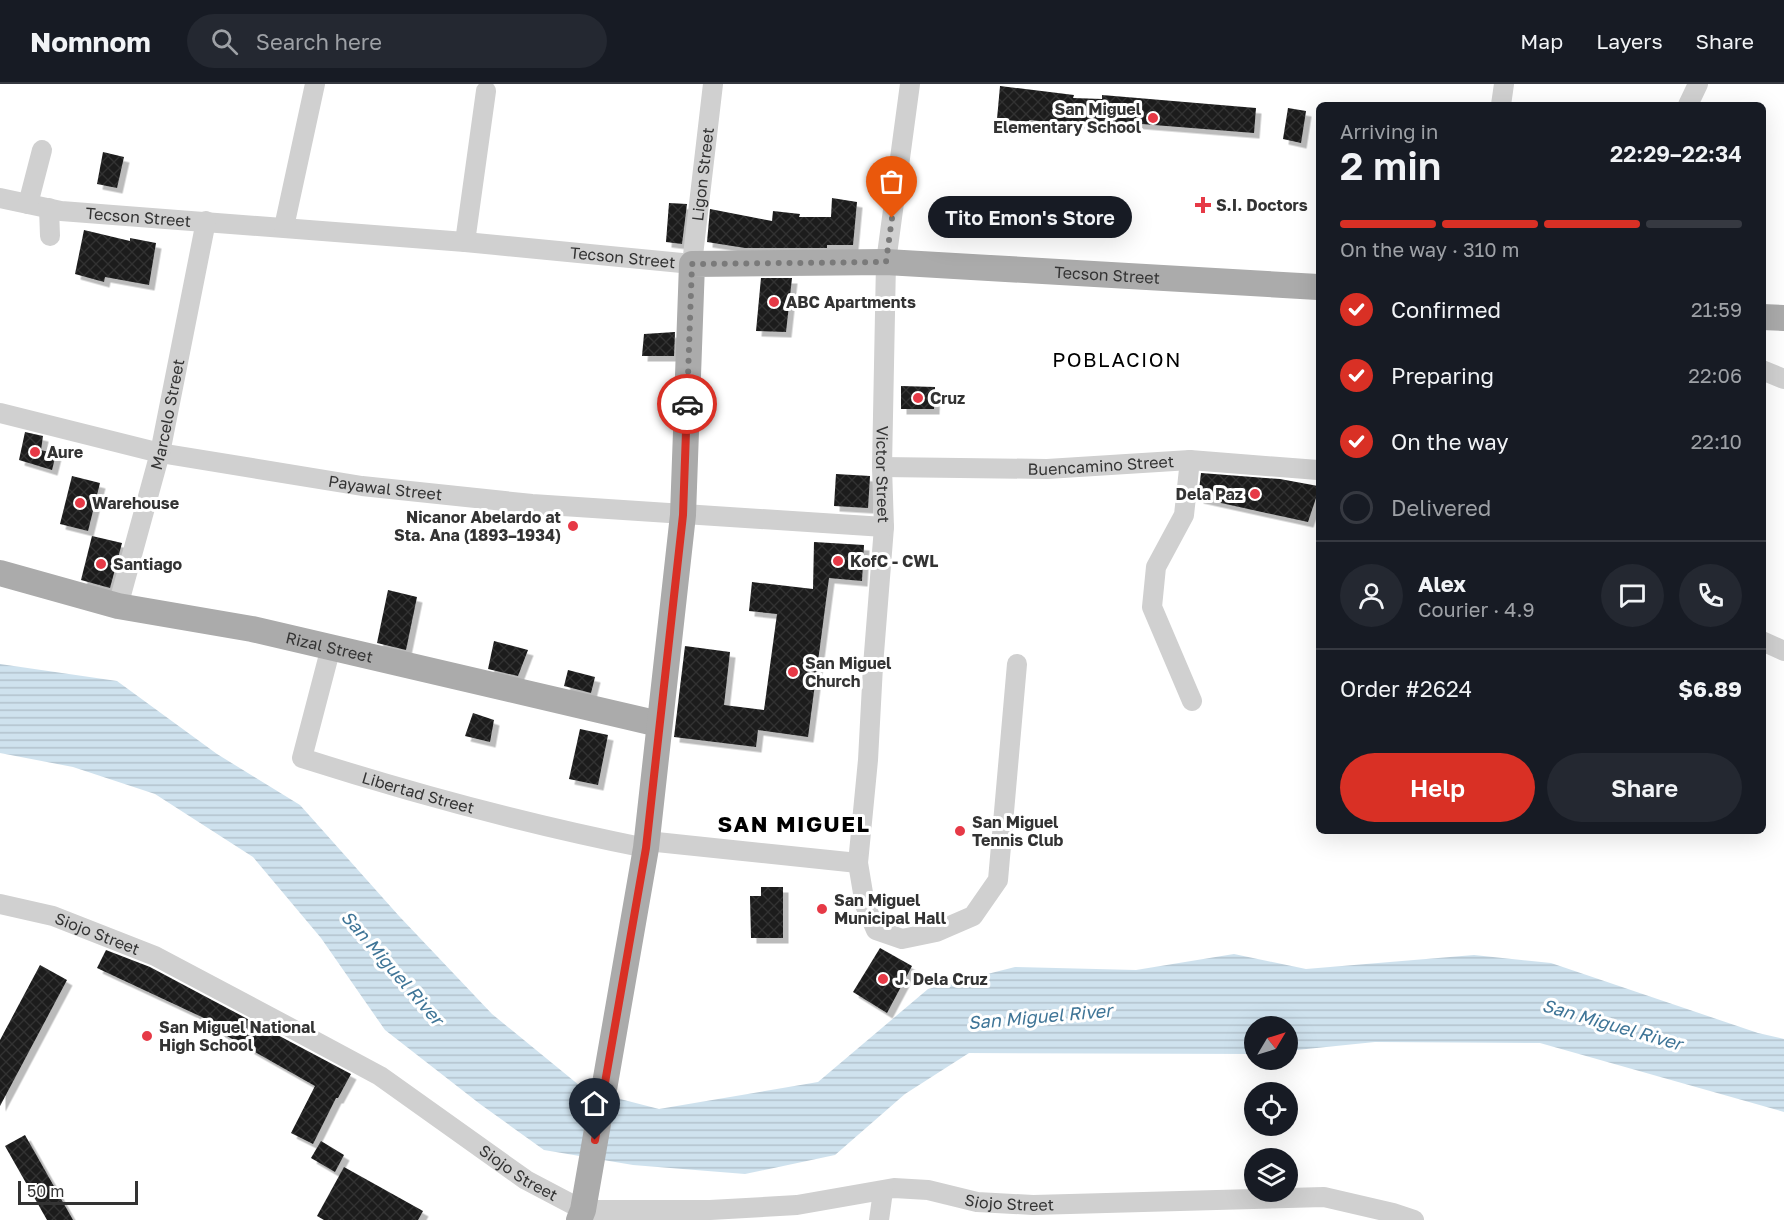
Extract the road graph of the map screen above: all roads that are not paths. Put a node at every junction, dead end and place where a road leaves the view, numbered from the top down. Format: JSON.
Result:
{"nodes":[{"id":1,"x":315,"y":84,"type":"edge"},
{"id":2,"x":713,"y":84,"type":"edge"},
{"id":3,"x":910,"y":84,"type":"edge"},
{"id":4,"x":1504,"y":84,"type":"edge"},
{"id":5,"x":1698,"y":84,"type":"edge"},
{"id":6,"x":486,"y":91,"type":"dead end"},
{"id":7,"x":1501,"y":102,"type":"edge"},
{"id":8,"x":1689,"y":102,"type":"edge"},
{"id":9,"x":42,"y":150,"type":"dead end"},
{"id":10,"x":0,"y":198,"type":"edge"},
{"id":11,"x":28,"y":204,"type":"junction"},
{"id":12,"x":49,"y":208,"type":"junction"},
{"id":13,"x":206,"y":221,"type":"junction"},
{"id":14,"x":284,"y":227,"type":"junction"},
{"id":15,"x":50,"y":236,"type":"dead end"},
{"id":16,"x":465,"y":242,"type":"junction"},
{"id":17,"x":886,"y":262,"type":"junction"},
{"id":18,"x":692,"y":264,"type":"junction"},
{"id":19,"x":1316,"y":287,"type":"edge"},
{"id":20,"x":1766,"y":317,"type":"edge"},
{"id":21,"x":1784,"y":318,"type":"edge"},
{"id":22,"x":1766,"y":372,"type":"edge"},
{"id":23,"x":1784,"y":379,"type":"edge"},
{"id":24,"x":0,"y":413,"type":"edge"},
{"id":25,"x":160,"y":453,"type":"junction"},
{"id":26,"x":1190,"y":460,"type":"junction"},
{"id":27,"x":882,"y":467,"type":"junction"},
{"id":28,"x":1316,"y":470,"type":"edge"},
{"id":29,"x":683,"y":515,"type":"junction"},
{"id":30,"x":884,"y":527,"type":"junction"},
{"id":31,"x":0,"y":573,"type":"edge"},
{"id":32,"x":118,"y":606,"type":"junction"},
{"id":33,"x":1766,"y":643,"type":"edge"},
{"id":34,"x":331,"y":647,"type":"junction"},
{"id":35,"x":1784,"y":651,"type":"edge"},
{"id":36,"x":1017,"y":664,"type":"dead end"},
{"id":37,"x":1191,"y":701,"type":"dead end"},
{"id":38,"x":659,"y":724,"type":"junction"},
{"id":39,"x":646,"y":844,"type":"junction"},
{"id":40,"x":858,"y":863,"type":"junction"},
{"id":41,"x":0,"y":904,"type":"edge"},
{"id":42,"x":883,"y":1191,"type":"junction"},
{"id":43,"x":582,"y":1210,"type":"edge"},
{"id":44,"x":773,"y":1213,"type":"edge"},
{"id":45,"x":879,"y":1220,"type":"edge"},
{"id":46,"x":1414,"y":1220,"type":"edge"}],
"edges":[{"from":1,"to":14,"type":"street"},
{"from":2,"to":18,"type":"street","name":"Ligon Street"},
{"from":3,"to":17,"type":"street","name":"Victor Street"},
{"from":4,"to":7,"type":"street"},
{"from":5,"to":8,"type":"street"},
{"from":6,"to":16,"type":"street"},
{"from":9,"to":11,"type":"street"},
{"from":10,"to":11,"type":"street","name":"Tecson Street"},
{"from":11,"to":12,"type":"street","name":"Tecson Street"},
{"from":12,"to":13,"type":"street","name":"Tecson Street"},
{"from":12,"to":15,"type":"street"},
{"from":13,"to":14,"type":"street","name":"Tecson Street"},
{"from":13,"to":25,"type":"street","name":"Marcelo Street"},
{"from":14,"to":16,"type":"street","name":"Tecson Street"},
{"from":16,"to":18,"type":"street","name":"Tecson Street"},
{"from":17,"to":18,"type":"main road","name":"Tecson Street"},
{"from":17,"to":19,"type":"main road","name":"Tecson Street"},
{"from":17,"to":27,"type":"street","name":"Victor Street"},
{"from":18,"to":29,"type":"main road"},
{"from":20,"to":21,"type":"main road"},
{"from":22,"to":23,"type":"street"},
{"from":24,"to":25,"type":"street","name":"Payawal Street"},
{"from":25,"to":29,"type":"street","name":"Payawal Street"},
{"from":25,"to":32,"type":"street","name":"Marcelo Street"},
{"from":26,"to":27,"type":"street","name":"Buencamino Street"},
{"from":26,"to":28,"type":"street","name":"Buencamino Street"},
{"from":26,"to":37,"type":"street"},
{"from":27,"to":30,"type":"street","name":"Victor Street"},
{"from":29,"to":30,"type":"street","name":"Payawal Street"},
{"from":29,"to":38,"type":"main road"},
{"from":30,"to":40,"type":"street","name":"Victor Street"},
{"from":31,"to":32,"type":"main road","name":"Rizal Street"},
{"from":32,"to":34,"type":"main road","name":"Rizal Street"},
{"from":33,"to":35,"type":"street"},
{"from":34,"to":38,"type":"main road","name":"Rizal Street"},
{"from":34,"to":39,"type":"street","name":"Libertad Street"},
{"from":36,"to":40,"type":"street","name":"Victor Street"},
{"from":38,"to":39,"type":"main road"},
{"from":39,"to":40,"type":"street","name":"Libertad Street"},
{"from":39,"to":43,"type":"main road"},
{"from":41,"to":43,"type":"street","name":"Siojo Street"},
{"from":42,"to":44,"type":"street","name":"Siojo Street"},
{"from":42,"to":45,"type":"street"},
{"from":42,"to":46,"type":"street","name":"Siojo Street"},
{"from":43,"to":44,"type":"street","name":"Siojo Street"}]}
